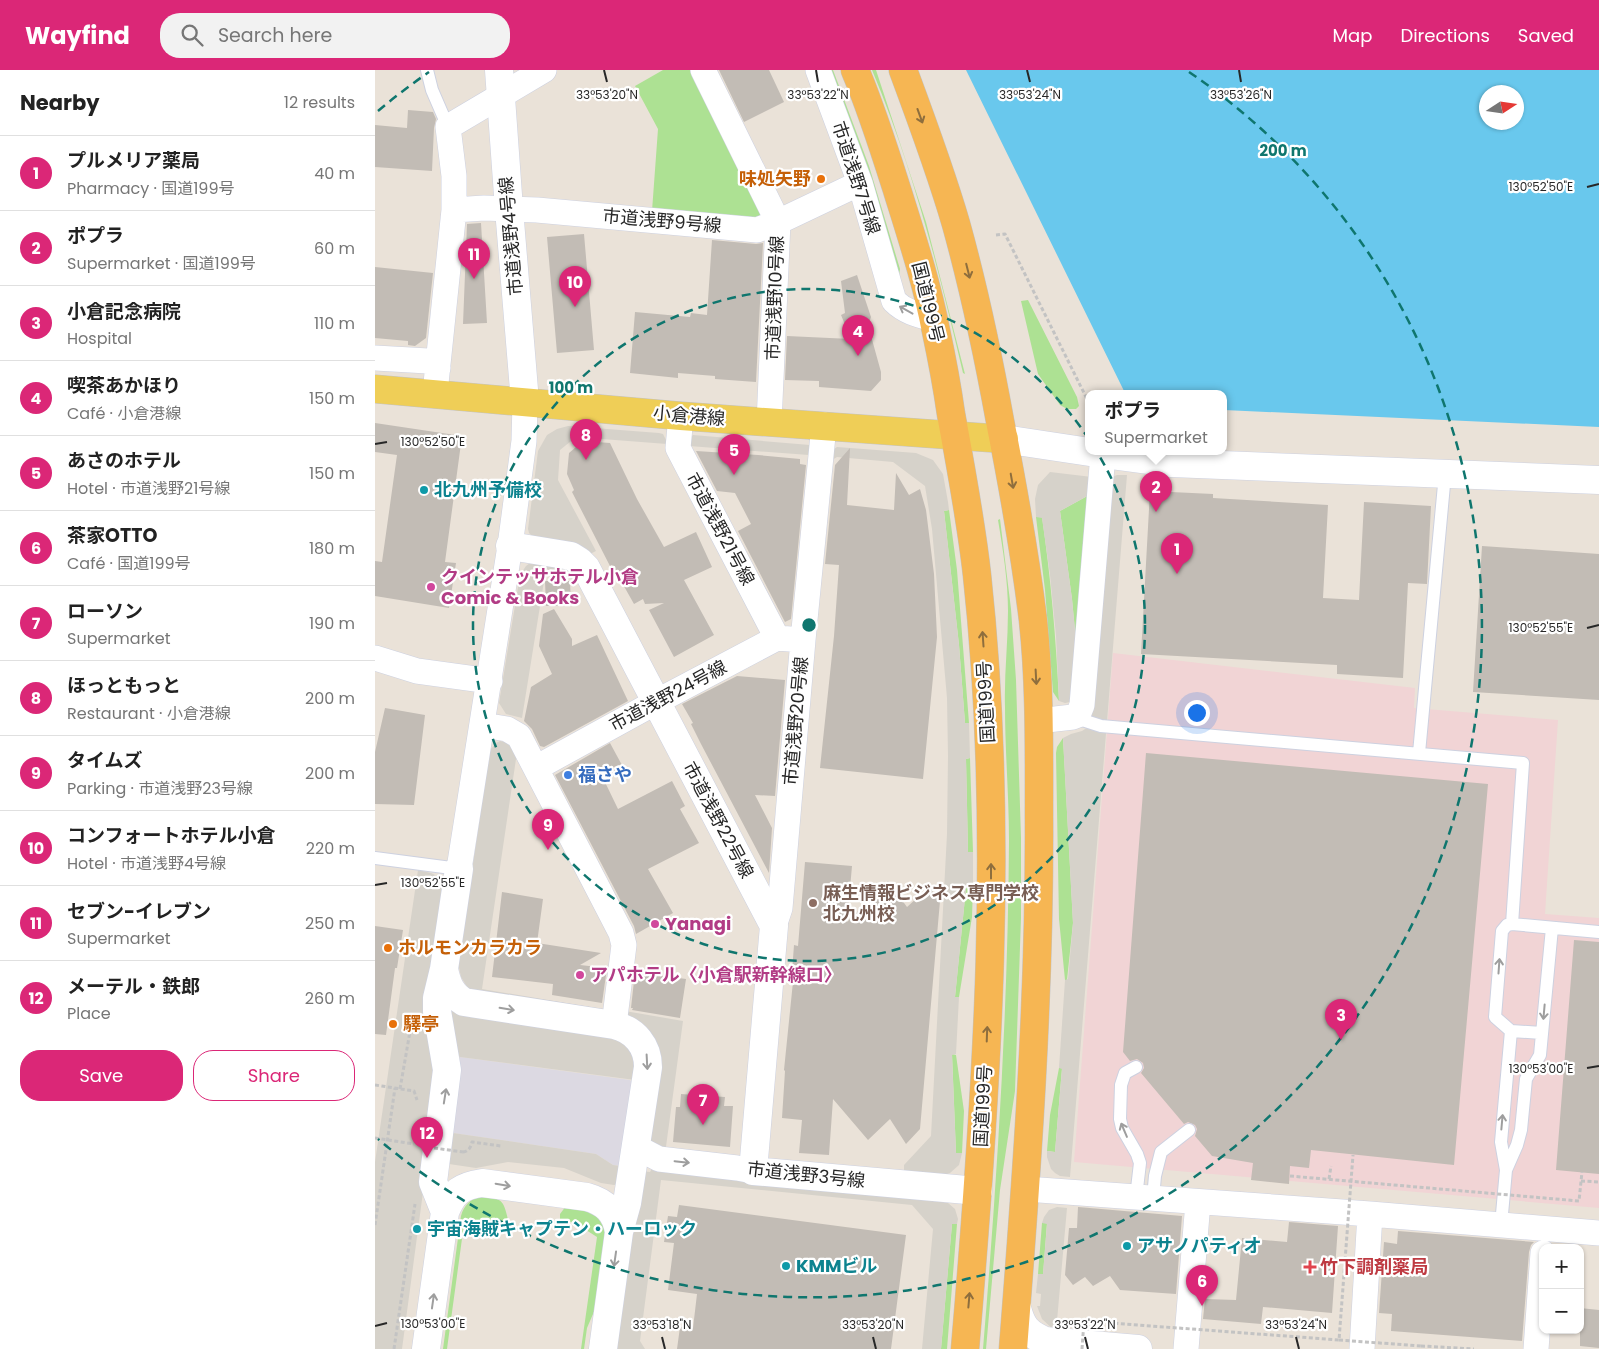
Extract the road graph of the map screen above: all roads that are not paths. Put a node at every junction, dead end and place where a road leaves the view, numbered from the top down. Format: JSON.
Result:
{"nodes":[{"id":1,"x":427,"y":70,"type":"edge"},
{"id":2,"x":544,"y":70,"type":"edge"},
{"id":3,"x":703,"y":70,"type":"edge"},
{"id":4,"x":818,"y":70,"type":"edge"},
{"id":5,"x":855,"y":70,"type":"edge"},
{"id":6,"x":903,"y":70,"type":"edge"},
{"id":7,"x":500,"y":82,"type":"edge"},
{"id":8,"x":448,"y":127,"type":"junction"},
{"id":9,"x":860,"y":183,"type":"junction"},
{"id":10,"x":509,"y":209,"type":"junction"},
{"id":11,"x":454,"y":210,"type":"junction"},
{"id":12,"x":779,"y":222,"type":"junction"},
{"id":13,"x":918,"y":260,"type":"junction"},
{"id":14,"x":889,"y":288,"type":"junction"},
{"id":15,"x":934,"y":319,"type":"junction"},
{"id":16,"x":375,"y":358,"type":"edge"},
{"id":17,"x":437,"y":381,"type":"junction"},
{"id":18,"x":375,"y":389,"type":"edge"},
{"id":19,"x":525,"y":402,"type":"junction"},
{"id":20,"x":681,"y":416,"type":"junction"},
{"id":21,"x":769,"y":423,"type":"junction"},
{"id":22,"x":824,"y":425,"type":"junction"},
{"id":23,"x":955,"y":435,"type":"junction"},
{"id":24,"x":1004,"y":439,"type":"junction"},
{"id":25,"x":1085,"y":451,"type":"edge"},
{"id":26,"x":1103,"y":455,"type":"edge"},
{"id":27,"x":1111,"y":455,"type":"edge"},
{"id":28,"x":1445,"y":474,"type":"junction"},
{"id":29,"x":1599,"y":480,"type":"edge"},
{"id":30,"x":510,"y":546,"type":"junction"},
{"id":31,"x":777,"y":638,"type":"junction"},
{"id":32,"x":803,"y":640,"type":"junction"},
{"id":33,"x":375,"y":658,"type":"edge"},
{"id":34,"x":490,"y":681,"type":"junction"},
{"id":35,"x":656,"y":702,"type":"junction"},
{"id":36,"x":1073,"y":717,"type":"junction"},
{"id":37,"x":1038,"y":721,"type":"junction"},
{"id":38,"x":483,"y":725,"type":"junction"},
{"id":39,"x":1419,"y":753,"type":"junction"},
{"id":40,"x":536,"y":768,"type":"junction"},
{"id":41,"x":375,"y":858,"type":"edge"},
{"id":42,"x":459,"y":869,"type":"junction"},
{"id":43,"x":1512,"y":924,"type":"junction"},
{"id":44,"x":773,"y":926,"type":"junction"},
{"id":45,"x":1552,"y":928,"type":"junction"},
{"id":46,"x":1599,"y":932,"type":"edge"},
{"id":47,"x":444,"y":969,"type":"junction"},
{"id":48,"x":437,"y":998,"type":"junction"},
{"id":49,"x":464,"y":1002,"type":"junction"},
{"id":50,"x":614,"y":1025,"type":"junction"},
{"id":51,"x":1511,"y":1031,"type":"junction"},
{"id":52,"x":1543,"y":1033,"type":"junction"},
{"id":53,"x":1136,"y":1067,"type":"dead end"},
{"id":54,"x":1189,"y":1130,"type":"dead end"},
{"id":55,"x":636,"y":1147,"type":"junction"},
{"id":56,"x":1506,"y":1170,"type":"junction"},
{"id":57,"x":753,"y":1171,"type":"junction"},
{"id":58,"x":1026,"y":1188,"type":"junction"},
{"id":59,"x":979,"y":1191,"type":"junction"},
{"id":60,"x":1145,"y":1198,"type":"junction"},
{"id":61,"x":1198,"y":1202,"type":"junction"},
{"id":62,"x":445,"y":1212,"type":"junction"},
{"id":63,"x":1370,"y":1214,"type":"junction"},
{"id":64,"x":1501,"y":1225,"type":"junction"},
{"id":65,"x":619,"y":1232,"type":"junction"},
{"id":66,"x":1599,"y":1233,"type":"edge"},
{"id":67,"x":1544,"y":1238,"type":"edge"},
{"id":68,"x":1540,"y":1289,"type":"edge"},
{"id":69,"x":1017,"y":1308,"type":"junction"},
{"id":70,"x":597,"y":1347,"type":"edge"},
{"id":71,"x":426,"y":1349,"type":"edge"},
{"id":72,"x":965,"y":1349,"type":"edge"},
{"id":73,"x":1013,"y":1349,"type":"edge"},
{"id":74,"x":1138,"y":1349,"type":"edge"},
{"id":75,"x":1186,"y":1349,"type":"edge"},
{"id":76,"x":1361,"y":1349,"type":"edge"},
{"id":77,"x":1536,"y":1349,"type":"edge"}],
"edges":[{"from":1,"to":8,"type":"lane"},
{"from":2,"to":7,"type":"street"},
{"from":3,"to":12,"type":"street","name":"市道浅野10号線"},
{"from":4,"to":9,"type":"street","name":"市道浅野7号線"},
{"from":5,"to":13,"type":"highway","name":"国道199号"},
{"from":6,"to":24,"type":"highway","one_way":true},
{"from":7,"to":8,"type":"street"},
{"from":7,"to":10,"type":"street","name":"市道浅野4号線"},
{"from":8,"to":11,"type":"street"},
{"from":9,"to":12,"type":"street","name":"市道浅野9号線"},
{"from":9,"to":14,"type":"street","name":"市道浅野7号線"},
{"from":10,"to":11,"type":"street","name":"市道浅野9号線"},
{"from":10,"to":12,"type":"street","name":"市道浅野9号線"},
{"from":10,"to":19,"type":"street","name":"市道浅野4号線"},
{"from":11,"to":17,"type":"street"},
{"from":12,"to":21,"type":"street","name":"市道浅野10号線"},
{"from":13,"to":14,"type":"street"},
{"from":13,"to":15,"type":"highway","name":"国道199号"},
{"from":15,"to":14,"type":"street","name":"市道浅野7号線","one_way":true},
{"from":15,"to":23,"type":"highway","name":"国道199号"},
{"from":16,"to":17,"type":"street"},
{"from":17,"to":18,"type":"main road","name":"小倉港線"},
{"from":17,"to":19,"type":"main road","name":"小倉港線"},
{"from":19,"to":20,"type":"main road","name":"小倉港線"},
{"from":19,"to":30,"type":"street"},
{"from":20,"to":21,"type":"main road","name":"小倉港線"},
{"from":20,"to":31,"type":"street","name":"市道浅野21号線"},
{"from":21,"to":22,"type":"main road","name":"小倉港線"},
{"from":22,"to":23,"type":"main road","name":"小倉港線"},
{"from":22,"to":32,"type":"street","name":"市道浅野20号線"},
{"from":23,"to":24,"type":"main road","name":"小倉港線"},
{"from":59,"to":23,"type":"highway","name":"国道199号","one_way":true},
{"from":24,"to":25,"type":"street"},
{"from":24,"to":37,"type":"highway","one_way":true},
{"from":26,"to":36,"type":"street"},
{"from":27,"to":28,"type":"street"},
{"from":28,"to":29,"type":"street"},
{"from":28,"to":39,"type":"lane"},
{"from":30,"to":34,"type":"street"},
{"from":30,"to":35,"type":"street","name":"市道浅野22号線"},
{"from":31,"to":32,"type":"street"},
{"from":31,"to":35,"type":"street","name":"市道浅野24号線"},
{"from":32,"to":44,"type":"street","name":"市道浅野20号線"},
{"from":33,"to":34,"type":"street"},
{"from":34,"to":38,"type":"street"},
{"from":35,"to":40,"type":"street","name":"市道浅野24号線"},
{"from":35,"to":44,"type":"street","name":"市道浅野22号線"},
{"from":36,"to":37,"type":"street"},
{"from":36,"to":39,"type":"lane"},
{"from":37,"to":58,"type":"highway"},
{"from":38,"to":40,"type":"street"},
{"from":38,"to":42,"type":"street"},
{"from":39,"to":43,"type":"lane"},
{"from":40,"to":50,"type":"street"},
{"from":41,"to":42,"type":"lane"},
{"from":42,"to":47,"type":"street"},
{"from":43,"to":45,"type":"lane"},
{"from":51,"to":43,"type":"lane","one_way":true},
{"from":44,"to":57,"type":"street"},
{"from":45,"to":46,"type":"lane"},
{"from":45,"to":52,"type":"lane","one_way":true},
{"from":47,"to":48,"type":"street"},
{"from":47,"to":49,"type":"street"},
{"from":48,"to":49,"type":"street"},
{"from":62,"to":48,"type":"street","one_way":true},
{"from":49,"to":50,"type":"street","one_way":true},
{"from":50,"to":55,"type":"street","one_way":true},
{"from":51,"to":52,"type":"lane"},
{"from":56,"to":51,"type":"lane","one_way":true},
{"from":52,"to":56,"type":"lane"},
{"from":60,"to":53,"type":"lane","one_way":true},
{"from":54,"to":60,"type":"lane"},
{"from":55,"to":57,"type":"street","name":"市道浅野3号線","one_way":true},
{"from":55,"to":65,"type":"street"},
{"from":56,"to":64,"type":"lane"},
{"from":57,"to":59,"type":"street","name":"市道浅野3号線"},
{"from":58,"to":60,"type":"street"},
{"from":58,"to":69,"type":"highway"},
{"from":72,"to":59,"type":"highway","name":"国道199号","one_way":true},
{"from":60,"to":61,"type":"street"},
{"from":61,"to":63,"type":"street"},
{"from":61,"to":75,"type":"street"},
{"from":62,"to":65,"type":"street","one_way":true},
{"from":71,"to":62,"type":"street","one_way":true},
{"from":63,"to":64,"type":"street"},
{"from":63,"to":76,"type":"street"},
{"from":64,"to":67,"type":"street"},
{"from":65,"to":70,"type":"street","one_way":true},
{"from":66,"to":67,"type":"street"},
{"from":68,"to":77,"type":"street"},
{"from":69,"to":73,"type":"highway"},
{"from":69,"to":74,"type":"street"}]}
